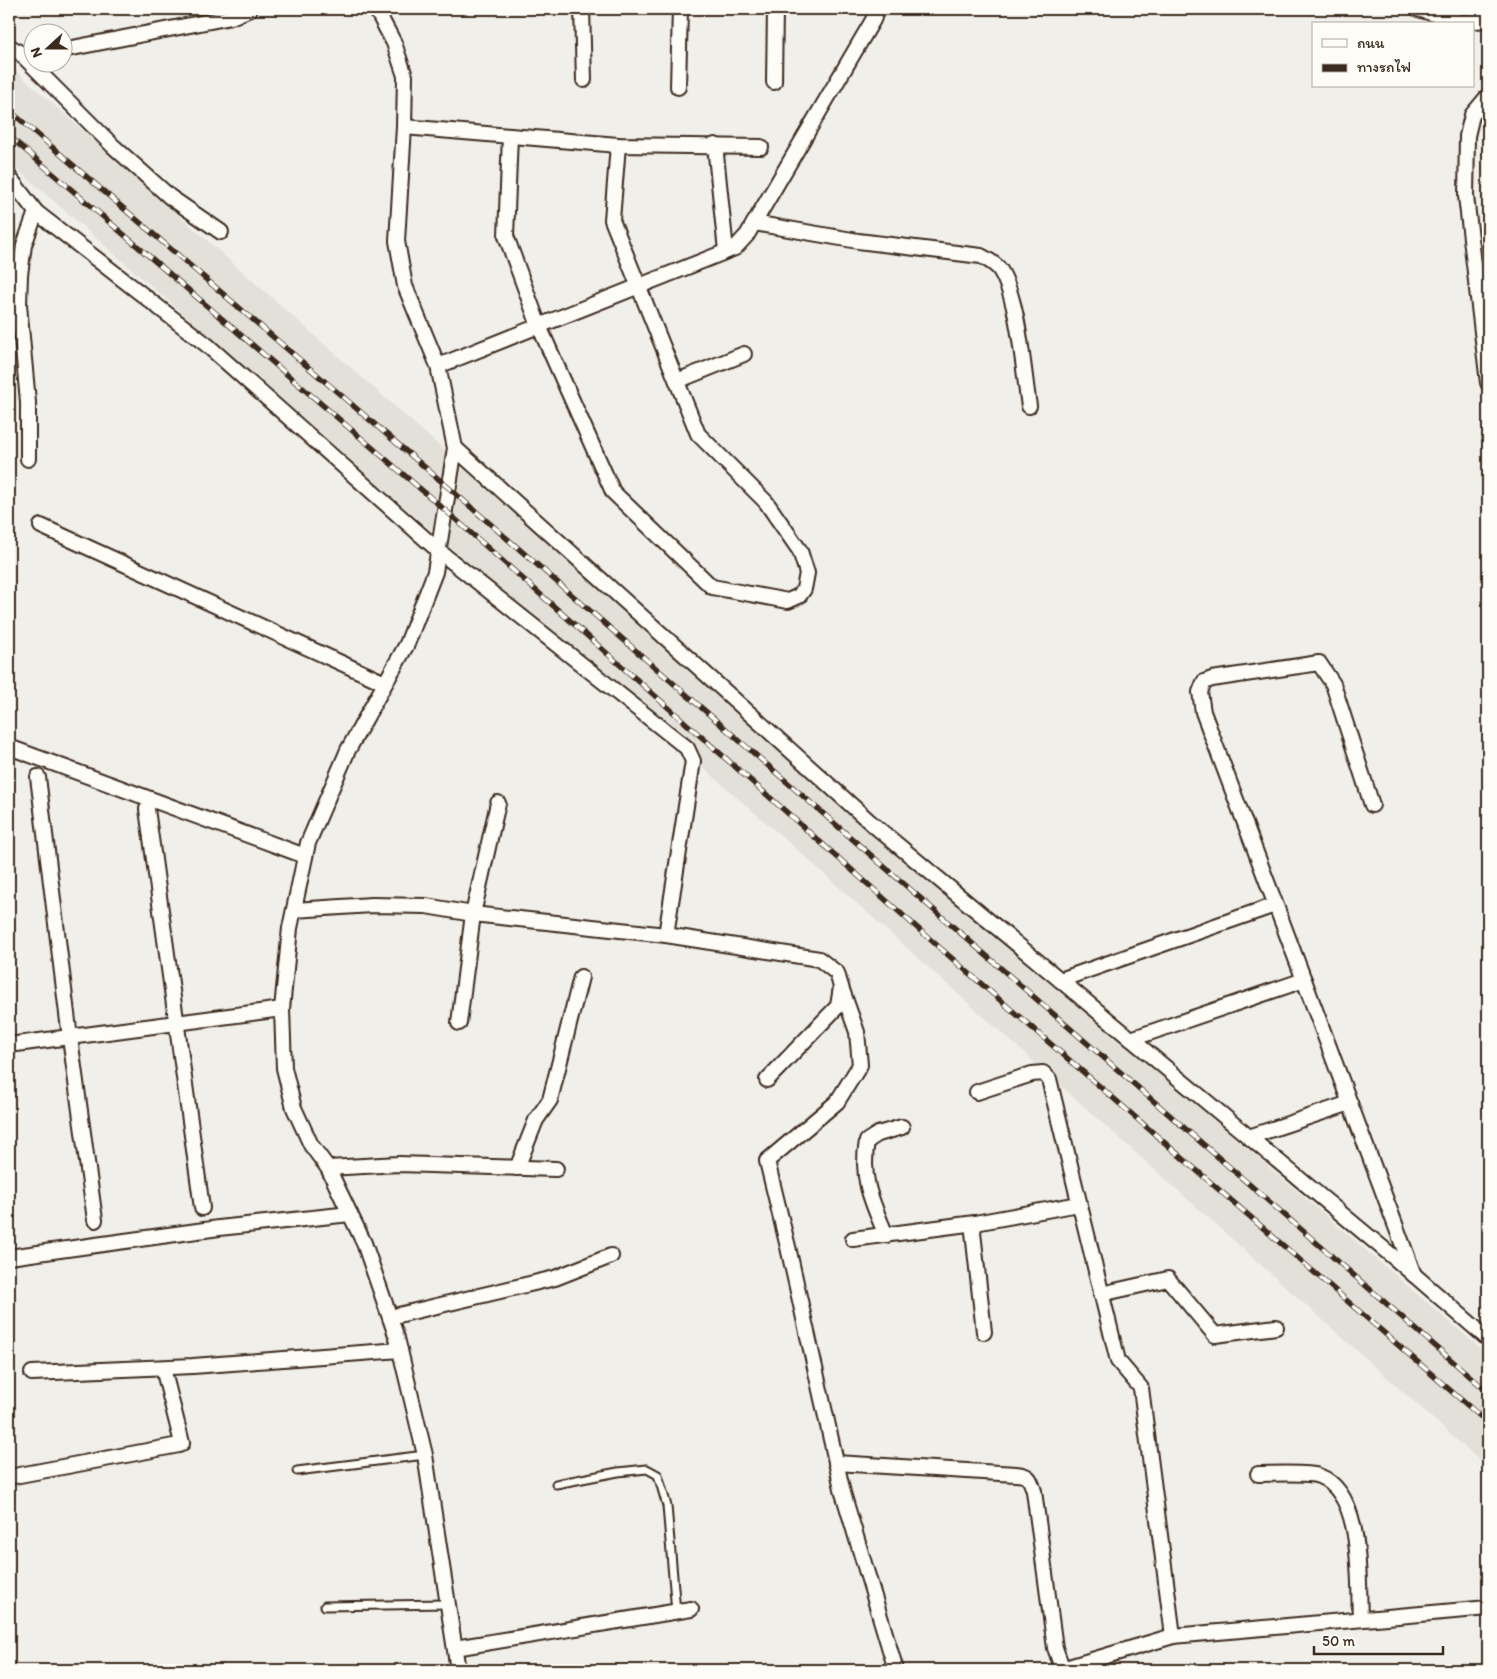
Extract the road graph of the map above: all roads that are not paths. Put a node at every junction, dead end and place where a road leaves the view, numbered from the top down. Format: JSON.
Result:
{"nodes":[{"id":1,"x":250,"y":9,"type":"edge"},
{"id":2,"x":376,"y":9,"type":"edge"},
{"id":3,"x":582,"y":9,"type":"edge"},
{"id":4,"x":680,"y":9,"type":"edge"},
{"id":5,"x":775,"y":9,"type":"edge"},
{"id":6,"x":877,"y":9,"type":"edge"},
{"id":7,"x":1418,"y":9,"type":"edge"},
{"id":8,"x":1488,"y":20,"type":"edge"},
{"id":9,"x":72,"y":48,"type":"edge"},
{"id":10,"x":20,"y":50,"type":"edge"},
{"id":11,"x":584,"y":80,"type":"dead end"},
{"id":12,"x":774,"y":82,"type":"dead end"},
{"id":13,"x":678,"y":87,"type":"dead end"},
{"id":14,"x":1488,"y":96,"type":"edge"},
{"id":15,"x":404,"y":127,"type":"junction"},
{"id":16,"x":510,"y":136,"type":"junction"},
{"id":17,"x":618,"y":145,"type":"junction"},
{"id":18,"x":715,"y":146,"type":"junction"},
{"id":19,"x":761,"y":147,"type":"dead end"},
{"id":20,"x":9,"y":177,"type":"edge"},
{"id":21,"x":36,"y":212,"type":"junction"},
{"id":22,"x":754,"y":223,"type":"junction"},
{"id":23,"x":221,"y":232,"type":"dead end"},
{"id":24,"x":726,"y":251,"type":"junction"},
{"id":25,"x":638,"y":286,"type":"junction"},
{"id":26,"x":539,"y":326,"type":"junction"},
{"id":27,"x":744,"y":354,"type":"dead end"},
{"id":28,"x":438,"y":366,"type":"junction"},
{"id":29,"x":676,"y":381,"type":"junction"},
{"id":30,"x":1488,"y":383,"type":"edge"},
{"id":31,"x":1029,"y":406,"type":"dead end"},
{"id":32,"x":455,"y":448,"type":"junction"},
{"id":33,"x":28,"y":459,"type":"dead end"},
{"id":34,"x":42,"y":526,"type":"dead end"},
{"id":35,"x":440,"y":552,"type":"junction"},
{"id":36,"x":385,"y":684,"type":"junction"},
{"id":37,"x":9,"y":747,"type":"edge"},
{"id":38,"x":38,"y":776,"type":"dead end"},
{"id":39,"x":498,"y":803,"type":"dead end"},
{"id":40,"x":1372,"y":805,"type":"dead end"},
{"id":41,"x":147,"y":809,"type":"dead end"},
{"id":42,"x":306,"y":856,"type":"junction"},
{"id":43,"x":1275,"y":904,"type":"junction"},
{"id":44,"x":294,"y":910,"type":"junction"},
{"id":45,"x":473,"y":914,"type":"junction"},
{"id":46,"x":666,"y":935,"type":"junction"},
{"id":47,"x":581,"y":977,"type":"dead end"},
{"id":48,"x":1060,"y":980,"type":"junction"},
{"id":49,"x":1304,"y":980,"type":"junction"},
{"id":50,"x":841,"y":987,"type":"junction"},
{"id":51,"x":282,"y":1010,"type":"junction"},
{"id":52,"x":458,"y":1023,"type":"dead end"},
{"id":53,"x":176,"y":1024,"type":"junction"},
{"id":54,"x":70,"y":1038,"type":"junction"},
{"id":55,"x":1131,"y":1039,"type":"junction"},
{"id":56,"x":9,"y":1045,"type":"edge"},
{"id":57,"x":767,"y":1080,"type":"dead end"},
{"id":58,"x":977,"y":1092,"type":"dead end"},
{"id":59,"x":1350,"y":1103,"type":"junction"},
{"id":60,"x":902,"y":1127,"type":"dead end"},
{"id":61,"x":1249,"y":1137,"type":"junction"},
{"id":62,"x":328,"y":1168,"type":"junction"},
{"id":63,"x":517,"y":1168,"type":"junction"},
{"id":64,"x":556,"y":1169,"type":"dead end"},
{"id":65,"x":1080,"y":1204,"type":"junction"},
{"id":66,"x":202,"y":1208,"type":"dead end"},
{"id":67,"x":350,"y":1214,"type":"junction"},
{"id":68,"x":95,"y":1220,"type":"dead end"},
{"id":69,"x":976,"y":1223,"type":"junction"},
{"id":70,"x":886,"y":1235,"type":"junction"},
{"id":71,"x":853,"y":1239,"type":"dead end"},
{"id":72,"x":610,"y":1256,"type":"dead end"},
{"id":73,"x":9,"y":1257,"type":"edge"},
{"id":74,"x":1415,"y":1276,"type":"junction"},
{"id":75,"x":1102,"y":1294,"type":"junction"},
{"id":76,"x":390,"y":1317,"type":"junction"},
{"id":77,"x":1276,"y":1327,"type":"dead end"},
{"id":78,"x":984,"y":1332,"type":"dead end"},
{"id":79,"x":1488,"y":1339,"type":"edge"},
{"id":80,"x":400,"y":1350,"type":"junction"},
{"id":81,"x":163,"y":1368,"type":"junction"},
{"id":82,"x":32,"y":1373,"type":"dead end"},
{"id":83,"x":425,"y":1455,"type":"junction"},
{"id":84,"x":836,"y":1463,"type":"junction"},
{"id":85,"x":297,"y":1471,"type":"dead end"},
{"id":86,"x":1258,"y":1474,"type":"dead end"},
{"id":87,"x":9,"y":1477,"type":"edge"},
{"id":88,"x":556,"y":1484,"type":"dead end"},
{"id":89,"x":446,"y":1604,"type":"junction"},
{"id":90,"x":325,"y":1606,"type":"dead end"},
{"id":91,"x":1488,"y":1608,"type":"edge"},
{"id":92,"x":691,"y":1609,"type":"dead end"},
{"id":93,"x":676,"y":1612,"type":"junction"},
{"id":94,"x":1360,"y":1619,"type":"junction"},
{"id":95,"x":1173,"y":1636,"type":"junction"},
{"id":96,"x":455,"y":1648,"type":"junction"},
{"id":97,"x":458,"y":1670,"type":"edge"},
{"id":98,"x":896,"y":1670,"type":"edge"},
{"id":99,"x":1062,"y":1670,"type":"edge"}],
"edges":[{"from":1,"to":9,"type":"street"},
{"from":2,"to":15,"type":"street"},
{"from":3,"to":11,"type":"street"},
{"from":4,"to":13,"type":"street"},
{"from":5,"to":12,"type":"street"},
{"from":6,"to":22,"type":"street"},
{"from":7,"to":8,"type":"street"},
{"from":10,"to":23,"type":"street"},
{"from":14,"to":30,"type":"street"},
{"from":15,"to":16,"type":"street"},
{"from":15,"to":28,"type":"street"},
{"from":16,"to":17,"type":"street"},
{"from":16,"to":26,"type":"street"},
{"from":17,"to":18,"type":"street"},
{"from":17,"to":25,"type":"street"},
{"from":18,"to":19,"type":"street"},
{"from":18,"to":24,"type":"street"},
{"from":20,"to":21,"type":"street"},
{"from":21,"to":33,"type":"street"},
{"from":21,"to":35,"type":"street"},
{"from":22,"to":24,"type":"street"},
{"from":22,"to":31,"type":"street"},
{"from":24,"to":25,"type":"street"},
{"from":25,"to":26,"type":"street"},
{"from":25,"to":29,"type":"street"},
{"from":26,"to":28,"type":"street"},
{"from":26,"to":29,"type":"street"},
{"from":27,"to":29,"type":"street"},
{"from":28,"to":32,"type":"street"},
{"from":32,"to":35,"type":"street"},
{"from":32,"to":48,"type":"street"},
{"from":34,"to":36,"type":"street"},
{"from":35,"to":36,"type":"street"},
{"from":35,"to":46,"type":"street"},
{"from":36,"to":42,"type":"street"},
{"from":37,"to":42,"type":"street"},
{"from":38,"to":54,"type":"street"},
{"from":39,"to":45,"type":"street"},
{"from":40,"to":43,"type":"street"},
{"from":41,"to":53,"type":"street"},
{"from":42,"to":44,"type":"street"},
{"from":43,"to":48,"type":"street"},
{"from":43,"to":49,"type":"street"},
{"from":44,"to":45,"type":"street"},
{"from":44,"to":51,"type":"street"},
{"from":45,"to":46,"type":"street"},
{"from":45,"to":52,"type":"street"},
{"from":46,"to":50,"type":"street"},
{"from":47,"to":63,"type":"street"},
{"from":48,"to":55,"type":"street"},
{"from":49,"to":55,"type":"street"},
{"from":49,"to":59,"type":"street"},
{"from":50,"to":57,"type":"street"},
{"from":50,"to":84,"type":"street"},
{"from":51,"to":53,"type":"street"},
{"from":51,"to":62,"type":"street"},
{"from":53,"to":54,"type":"street"},
{"from":53,"to":66,"type":"street"},
{"from":54,"to":56,"type":"street"},
{"from":54,"to":68,"type":"street"},
{"from":55,"to":61,"type":"street"},
{"from":58,"to":65,"type":"street"},
{"from":59,"to":61,"type":"street"},
{"from":59,"to":74,"type":"street"},
{"from":60,"to":70,"type":"street"},
{"from":61,"to":74,"type":"street"},
{"from":62,"to":63,"type":"street"},
{"from":62,"to":67,"type":"street"},
{"from":63,"to":64,"type":"street"},
{"from":65,"to":69,"type":"street"},
{"from":65,"to":75,"type":"street"},
{"from":67,"to":73,"type":"street"},
{"from":67,"to":76,"type":"street"},
{"from":69,"to":70,"type":"street"},
{"from":69,"to":78,"type":"street"},
{"from":70,"to":71,"type":"street"},
{"from":72,"to":76,"type":"street"},
{"from":74,"to":79,"type":"street"},
{"from":75,"to":77,"type":"street"},
{"from":75,"to":95,"type":"street"},
{"from":76,"to":80,"type":"street"},
{"from":80,"to":81,"type":"street"},
{"from":80,"to":83,"type":"street"},
{"from":81,"to":82,"type":"street"},
{"from":81,"to":87,"type":"street"},
{"from":83,"to":85,"type":"lane"},
{"from":83,"to":89,"type":"street"},
{"from":84,"to":98,"type":"street"},
{"from":84,"to":99,"type":"street"},
{"from":86,"to":94,"type":"street"},
{"from":88,"to":93,"type":"lane"},
{"from":89,"to":90,"type":"lane"},
{"from":89,"to":96,"type":"street"},
{"from":91,"to":94,"type":"street"},
{"from":92,"to":93,"type":"street"},
{"from":93,"to":96,"type":"street"},
{"from":94,"to":95,"type":"street"},
{"from":95,"to":99,"type":"street"},
{"from":96,"to":97,"type":"street"}]}
